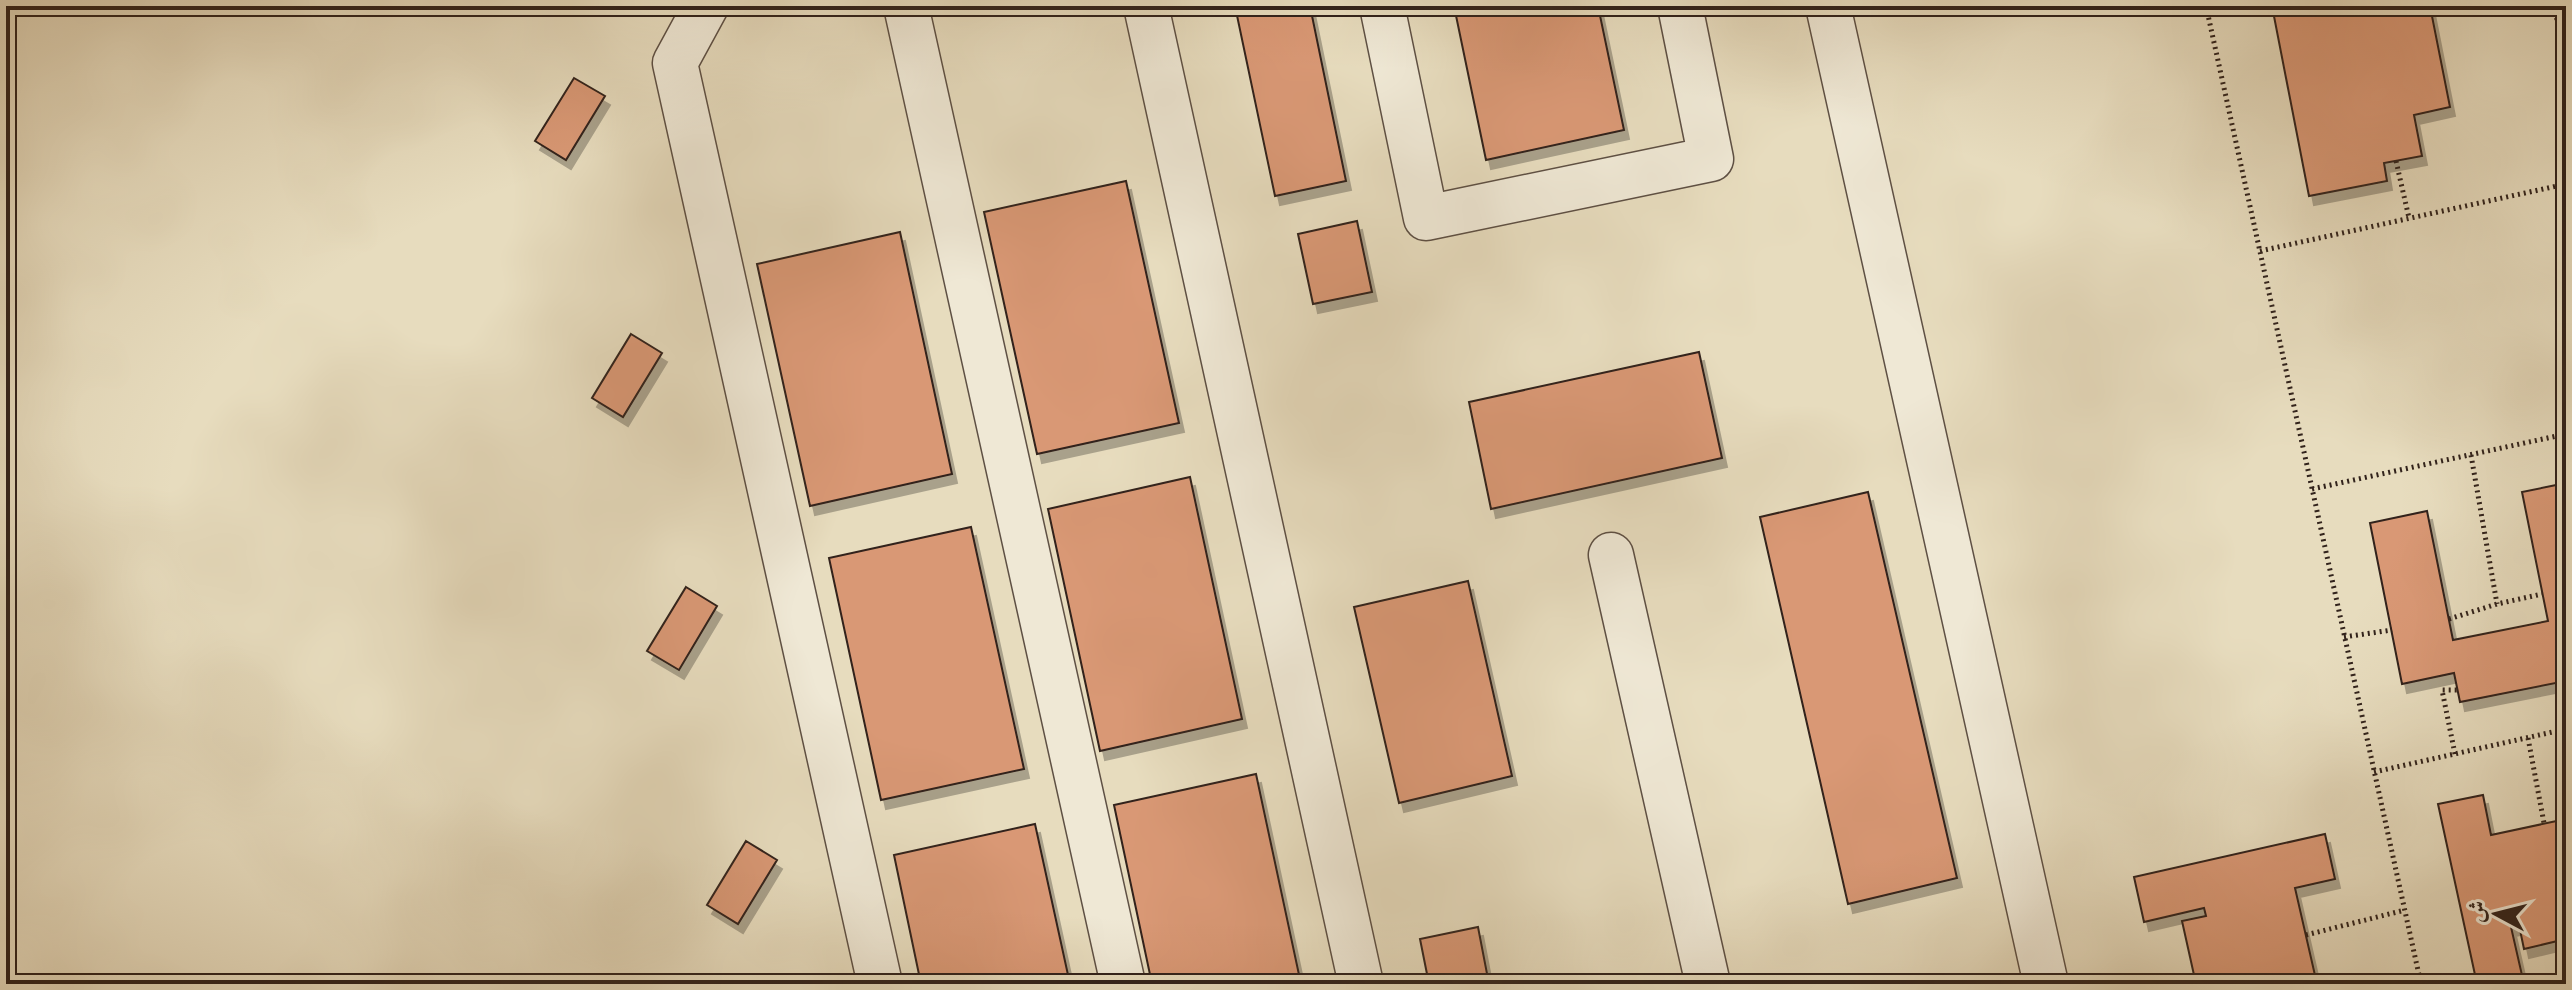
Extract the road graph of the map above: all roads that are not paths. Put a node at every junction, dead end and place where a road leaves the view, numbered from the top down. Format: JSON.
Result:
{"nodes":[{"id":1,"x":706,"y":6,"type":"edge"},
{"id":2,"x":906,"y":6,"type":"edge"},
{"id":3,"x":1146,"y":6,"type":"edge"},
{"id":4,"x":1382,"y":6,"type":"edge"},
{"id":5,"x":1828,"y":6,"type":"edge"},
{"id":6,"x":1689,"y":8,"type":"edge"},
{"id":7,"x":1611,"y":555,"type":"dead end"},
{"id":8,"x":880,"y":984,"type":"edge"},
{"id":9,"x":1123,"y":984,"type":"edge"},
{"id":10,"x":1361,"y":984,"type":"edge"},
{"id":11,"x":1708,"y":984,"type":"edge"},
{"id":12,"x":2045,"y":984,"type":"edge"}],
"edges":[{"from":1,"to":8,"type":"street"},
{"from":2,"to":9,"type":"street"},
{"from":3,"to":10,"type":"street"},
{"from":4,"to":6,"type":"street"},
{"from":5,"to":12,"type":"street"},
{"from":7,"to":11,"type":"street"}]}
